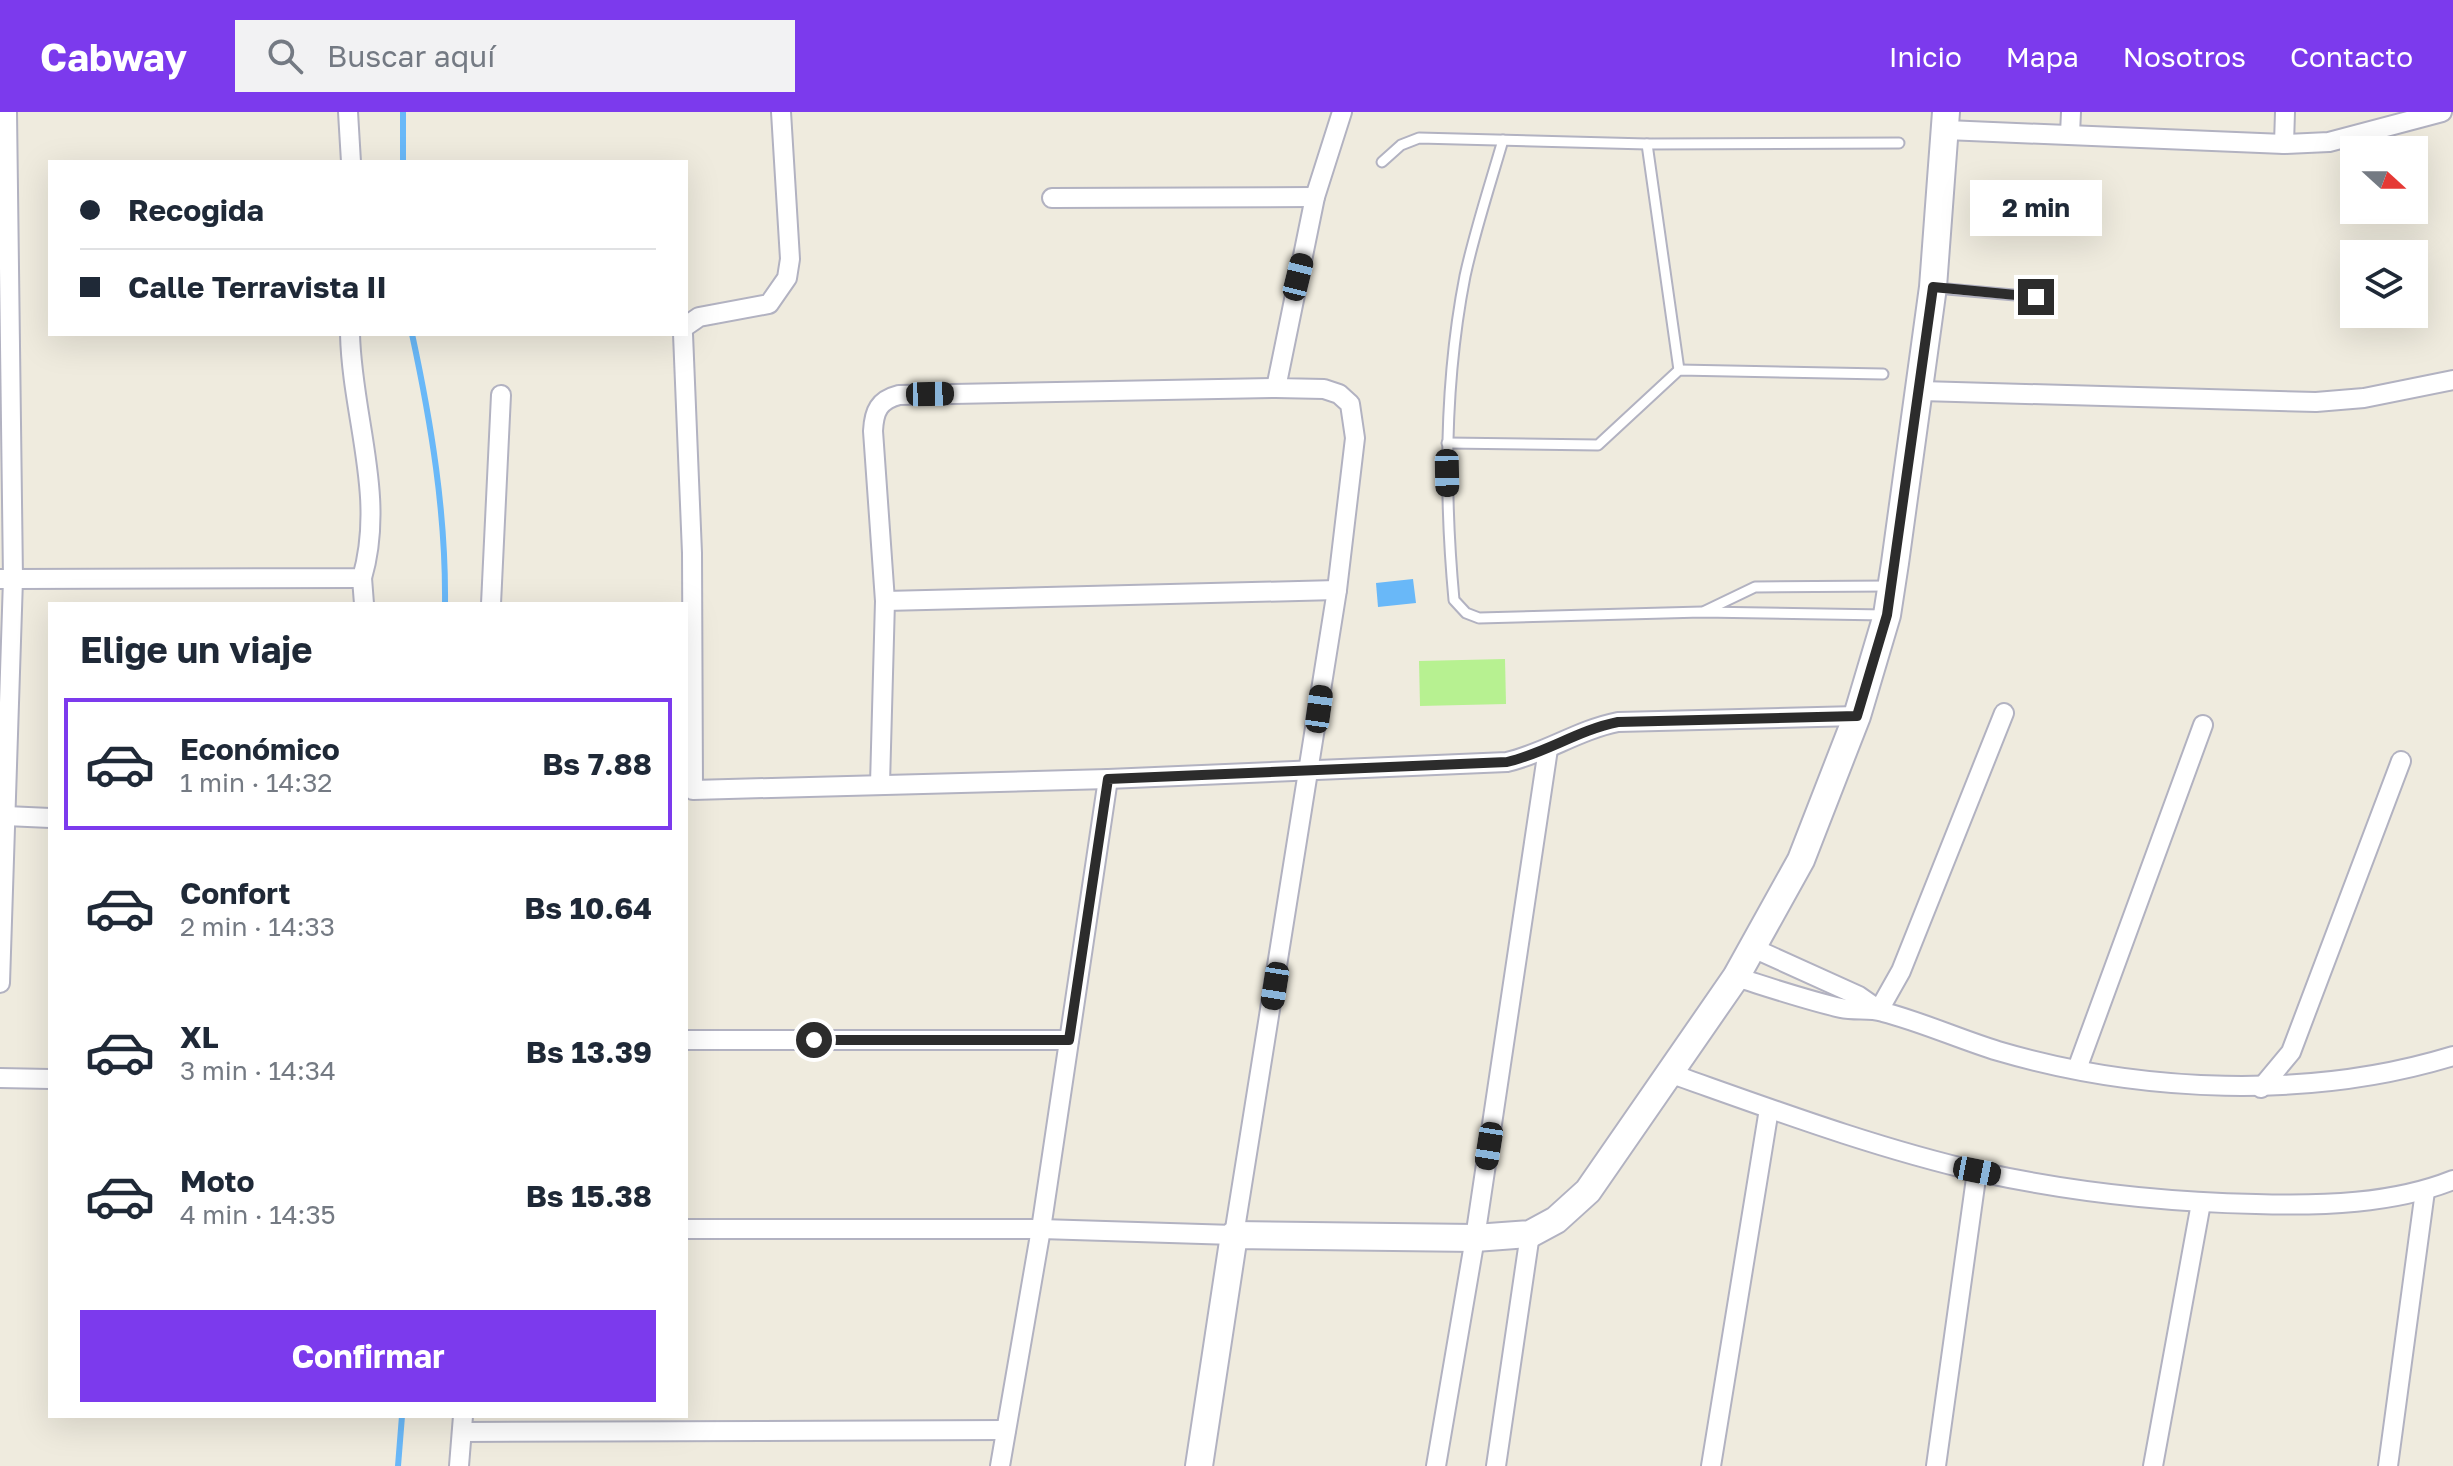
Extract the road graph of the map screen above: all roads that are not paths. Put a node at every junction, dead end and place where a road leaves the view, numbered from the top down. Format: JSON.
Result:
{"nodes":[{"id":1,"x":7,"y":112,"type":"edge"},
{"id":2,"x":348,"y":112,"type":"edge"},
{"id":3,"x":781,"y":112,"type":"edge"},
{"id":4,"x":1342,"y":112,"type":"edge"},
{"id":5,"x":2071,"y":112,"type":"edge"},
{"id":6,"x":2285,"y":112,"type":"edge"},
{"id":7,"x":2442,"y":112,"type":"edge"},
{"id":8,"x":1946,"y":121,"type":"edge"},
{"id":9,"x":2070,"y":134,"type":"junction"},
{"id":10,"x":1503,"y":140,"type":"junction"},
{"id":11,"x":1899,"y":143,"type":"dead end"},
{"id":12,"x":1647,"y":144,"type":"junction"},
{"id":13,"x":2284,"y":144,"type":"junction"},
{"id":14,"x":351,"y":160,"type":"edge"},
{"id":15,"x":1382,"y":162,"type":"dead end"},
{"id":16,"x":1315,"y":197,"type":"junction"},
{"id":17,"x":1052,"y":198,"type":"dead end"},
{"id":18,"x":1933,"y":287,"type":"junction"},
{"id":19,"x":2036,"y":297,"type":"dead end"},
{"id":20,"x":688,"y":325,"type":"edge"},
{"id":21,"x":350,"y":336,"type":"edge"},
{"id":22,"x":683,"y":336,"type":"edge"},
{"id":23,"x":1679,"y":370,"type":"junction"},
{"id":24,"x":1883,"y":374,"type":"dead end"},
{"id":25,"x":2453,"y":380,"type":"edge"},
{"id":26,"x":1276,"y":388,"type":"junction"},
{"id":27,"x":1921,"y":391,"type":"junction"},
{"id":28,"x":501,"y":395,"type":"dead end"},
{"id":29,"x":1447,"y":443,"type":"junction"},
{"id":30,"x":362,"y":578,"type":"junction"},
{"id":31,"x":6,"y":579,"type":"edge"},
{"id":32,"x":1892,"y":586,"type":"junction"},
{"id":33,"x":1337,"y":590,"type":"junction"},
{"id":34,"x":885,"y":601,"type":"junction"},
{"id":35,"x":364,"y":602,"type":"edge"},
{"id":36,"x":491,"y":602,"type":"edge"},
{"id":37,"x":1702,"y":612,"type":"junction"},
{"id":38,"x":1887,"y":615,"type":"junction"},
{"id":39,"x":2004,"y":713,"type":"dead end"},
{"id":40,"x":1857,"y":716,"type":"junction"},
{"id":41,"x":2203,"y":725,"type":"dead end"},
{"id":42,"x":1548,"y":749,"type":"junction"},
{"id":43,"x":2401,"y":761,"type":"dead end"},
{"id":44,"x":1310,"y":769,"type":"junction"},
{"id":45,"x":1108,"y":779,"type":"junction"},
{"id":46,"x":880,"y":784,"type":"junction"},
{"id":47,"x":690,"y":790,"type":"edge"},
{"id":48,"x":6,"y":816,"type":"junction"},
{"id":49,"x":48,"y":818,"type":"edge"},
{"id":50,"x":1753,"y":948,"type":"junction"},
{"id":51,"x":1736,"y":977,"type":"junction"},
{"id":52,"x":0,"y":983,"type":"edge"},
{"id":53,"x":1879,"y":1010,"type":"junction"},
{"id":54,"x":688,"y":1040,"type":"edge"},
{"id":55,"x":1069,"y":1040,"type":"junction"},
{"id":56,"x":2453,"y":1056,"type":"edge"},
{"id":57,"x":2077,"y":1069,"type":"junction"},
{"id":58,"x":1669,"y":1073,"type":"junction"},
{"id":59,"x":0,"y":1078,"type":"edge"},
{"id":60,"x":48,"y":1079,"type":"edge"},
{"id":61,"x":2261,"y":1088,"type":"junction"},
{"id":62,"x":1769,"y":1109,"type":"junction"},
{"id":63,"x":1977,"y":1171,"type":"junction"},
{"id":64,"x":2453,"y":1180,"type":"edge"},
{"id":65,"x":2425,"y":1191,"type":"junction"},
{"id":66,"x":2201,"y":1203,"type":"junction"},
{"id":67,"x":688,"y":1229,"type":"edge"},
{"id":68,"x":1041,"y":1229,"type":"junction"},
{"id":69,"x":1530,"y":1234,"type":"junction"},
{"id":70,"x":1234,"y":1235,"type":"junction"},
{"id":71,"x":1475,"y":1238,"type":"junction"},
{"id":72,"x":463,"y":1424,"type":"edge"},
{"id":73,"x":1006,"y":1430,"type":"junction"},
{"id":74,"x":459,"y":1466,"type":"edge"},
{"id":75,"x":1000,"y":1466,"type":"edge"},
{"id":76,"x":1199,"y":1466,"type":"edge"},
{"id":77,"x":1436,"y":1466,"type":"edge"},
{"id":78,"x":1496,"y":1466,"type":"edge"},
{"id":79,"x":1711,"y":1466,"type":"edge"},
{"id":80,"x":1936,"y":1466,"type":"edge"},
{"id":81,"x":2153,"y":1466,"type":"edge"},
{"id":82,"x":2388,"y":1466,"type":"edge"}],
"edges":[{"from":1,"to":31,"type":"street"},
{"from":2,"to":14,"type":"street"},
{"from":3,"to":20,"type":"street"},
{"from":4,"to":16,"type":"street"},
{"from":5,"to":9,"type":"street"},
{"from":6,"to":13,"type":"street"},
{"from":7,"to":13,"type":"street"},
{"from":8,"to":9,"type":"street"},
{"from":8,"to":18,"type":"street"},
{"from":9,"to":13,"type":"street"},
{"from":10,"to":12,"type":"lane"},
{"from":10,"to":15,"type":"lane"},
{"from":10,"to":29,"type":"lane"},
{"from":11,"to":12,"type":"lane"},
{"from":12,"to":23,"type":"lane"},
{"from":16,"to":17,"type":"street"},
{"from":16,"to":26,"type":"street"},
{"from":18,"to":19,"type":"lane"},
{"from":18,"to":27,"type":"street"},
{"from":21,"to":30,"type":"street"},
{"from":22,"to":47,"type":"street"},
{"from":23,"to":24,"type":"lane"},
{"from":23,"to":29,"type":"lane"},
{"from":25,"to":27,"type":"street"},
{"from":26,"to":33,"type":"street"},
{"from":26,"to":34,"type":"street"},
{"from":27,"to":32,"type":"street"},
{"from":28,"to":36,"type":"street"},
{"from":29,"to":37,"type":"lane"},
{"from":30,"to":31,"type":"street"},
{"from":30,"to":35,"type":"street"},
{"from":31,"to":48,"type":"street"},
{"from":32,"to":37,"type":"lane"},
{"from":32,"to":38,"type":"street"},
{"from":33,"to":34,"type":"street"},
{"from":33,"to":44,"type":"street"},
{"from":34,"to":46,"type":"street"},
{"from":37,"to":38,"type":"lane"},
{"from":38,"to":40,"type":"street"},
{"from":39,"to":53,"type":"street"},
{"from":40,"to":42,"type":"street"},
{"from":40,"to":50,"type":"street"},
{"from":41,"to":57,"type":"street"},
{"from":42,"to":44,"type":"street"},
{"from":42,"to":71,"type":"street"},
{"from":43,"to":61,"type":"street"},
{"from":44,"to":45,"type":"street"},
{"from":44,"to":70,"type":"street"},
{"from":45,"to":46,"type":"street"},
{"from":45,"to":55,"type":"street"},
{"from":46,"to":47,"type":"street"},
{"from":48,"to":49,"type":"street"},
{"from":48,"to":52,"type":"street"},
{"from":50,"to":51,"type":"street"},
{"from":50,"to":53,"type":"street"},
{"from":51,"to":53,"type":"street"},
{"from":51,"to":58,"type":"street"},
{"from":53,"to":57,"type":"street"},
{"from":54,"to":55,"type":"street"},
{"from":55,"to":68,"type":"street"},
{"from":56,"to":61,"type":"street"},
{"from":57,"to":61,"type":"street"},
{"from":58,"to":62,"type":"street"},
{"from":58,"to":69,"type":"street"},
{"from":59,"to":60,"type":"street"},
{"from":62,"to":63,"type":"street"},
{"from":62,"to":79,"type":"street"},
{"from":63,"to":66,"type":"street"},
{"from":63,"to":80,"type":"street"},
{"from":64,"to":65,"type":"street"},
{"from":65,"to":66,"type":"street"},
{"from":65,"to":82,"type":"street"},
{"from":66,"to":81,"type":"street"},
{"from":67,"to":68,"type":"street"},
{"from":68,"to":70,"type":"street"},
{"from":68,"to":73,"type":"street"},
{"from":69,"to":71,"type":"street"},
{"from":69,"to":78,"type":"street"},
{"from":70,"to":71,"type":"street"},
{"from":70,"to":76,"type":"street"},
{"from":71,"to":77,"type":"street"},
{"from":72,"to":73,"type":"street"},
{"from":72,"to":74,"type":"street"},
{"from":73,"to":75,"type":"street"}]}
